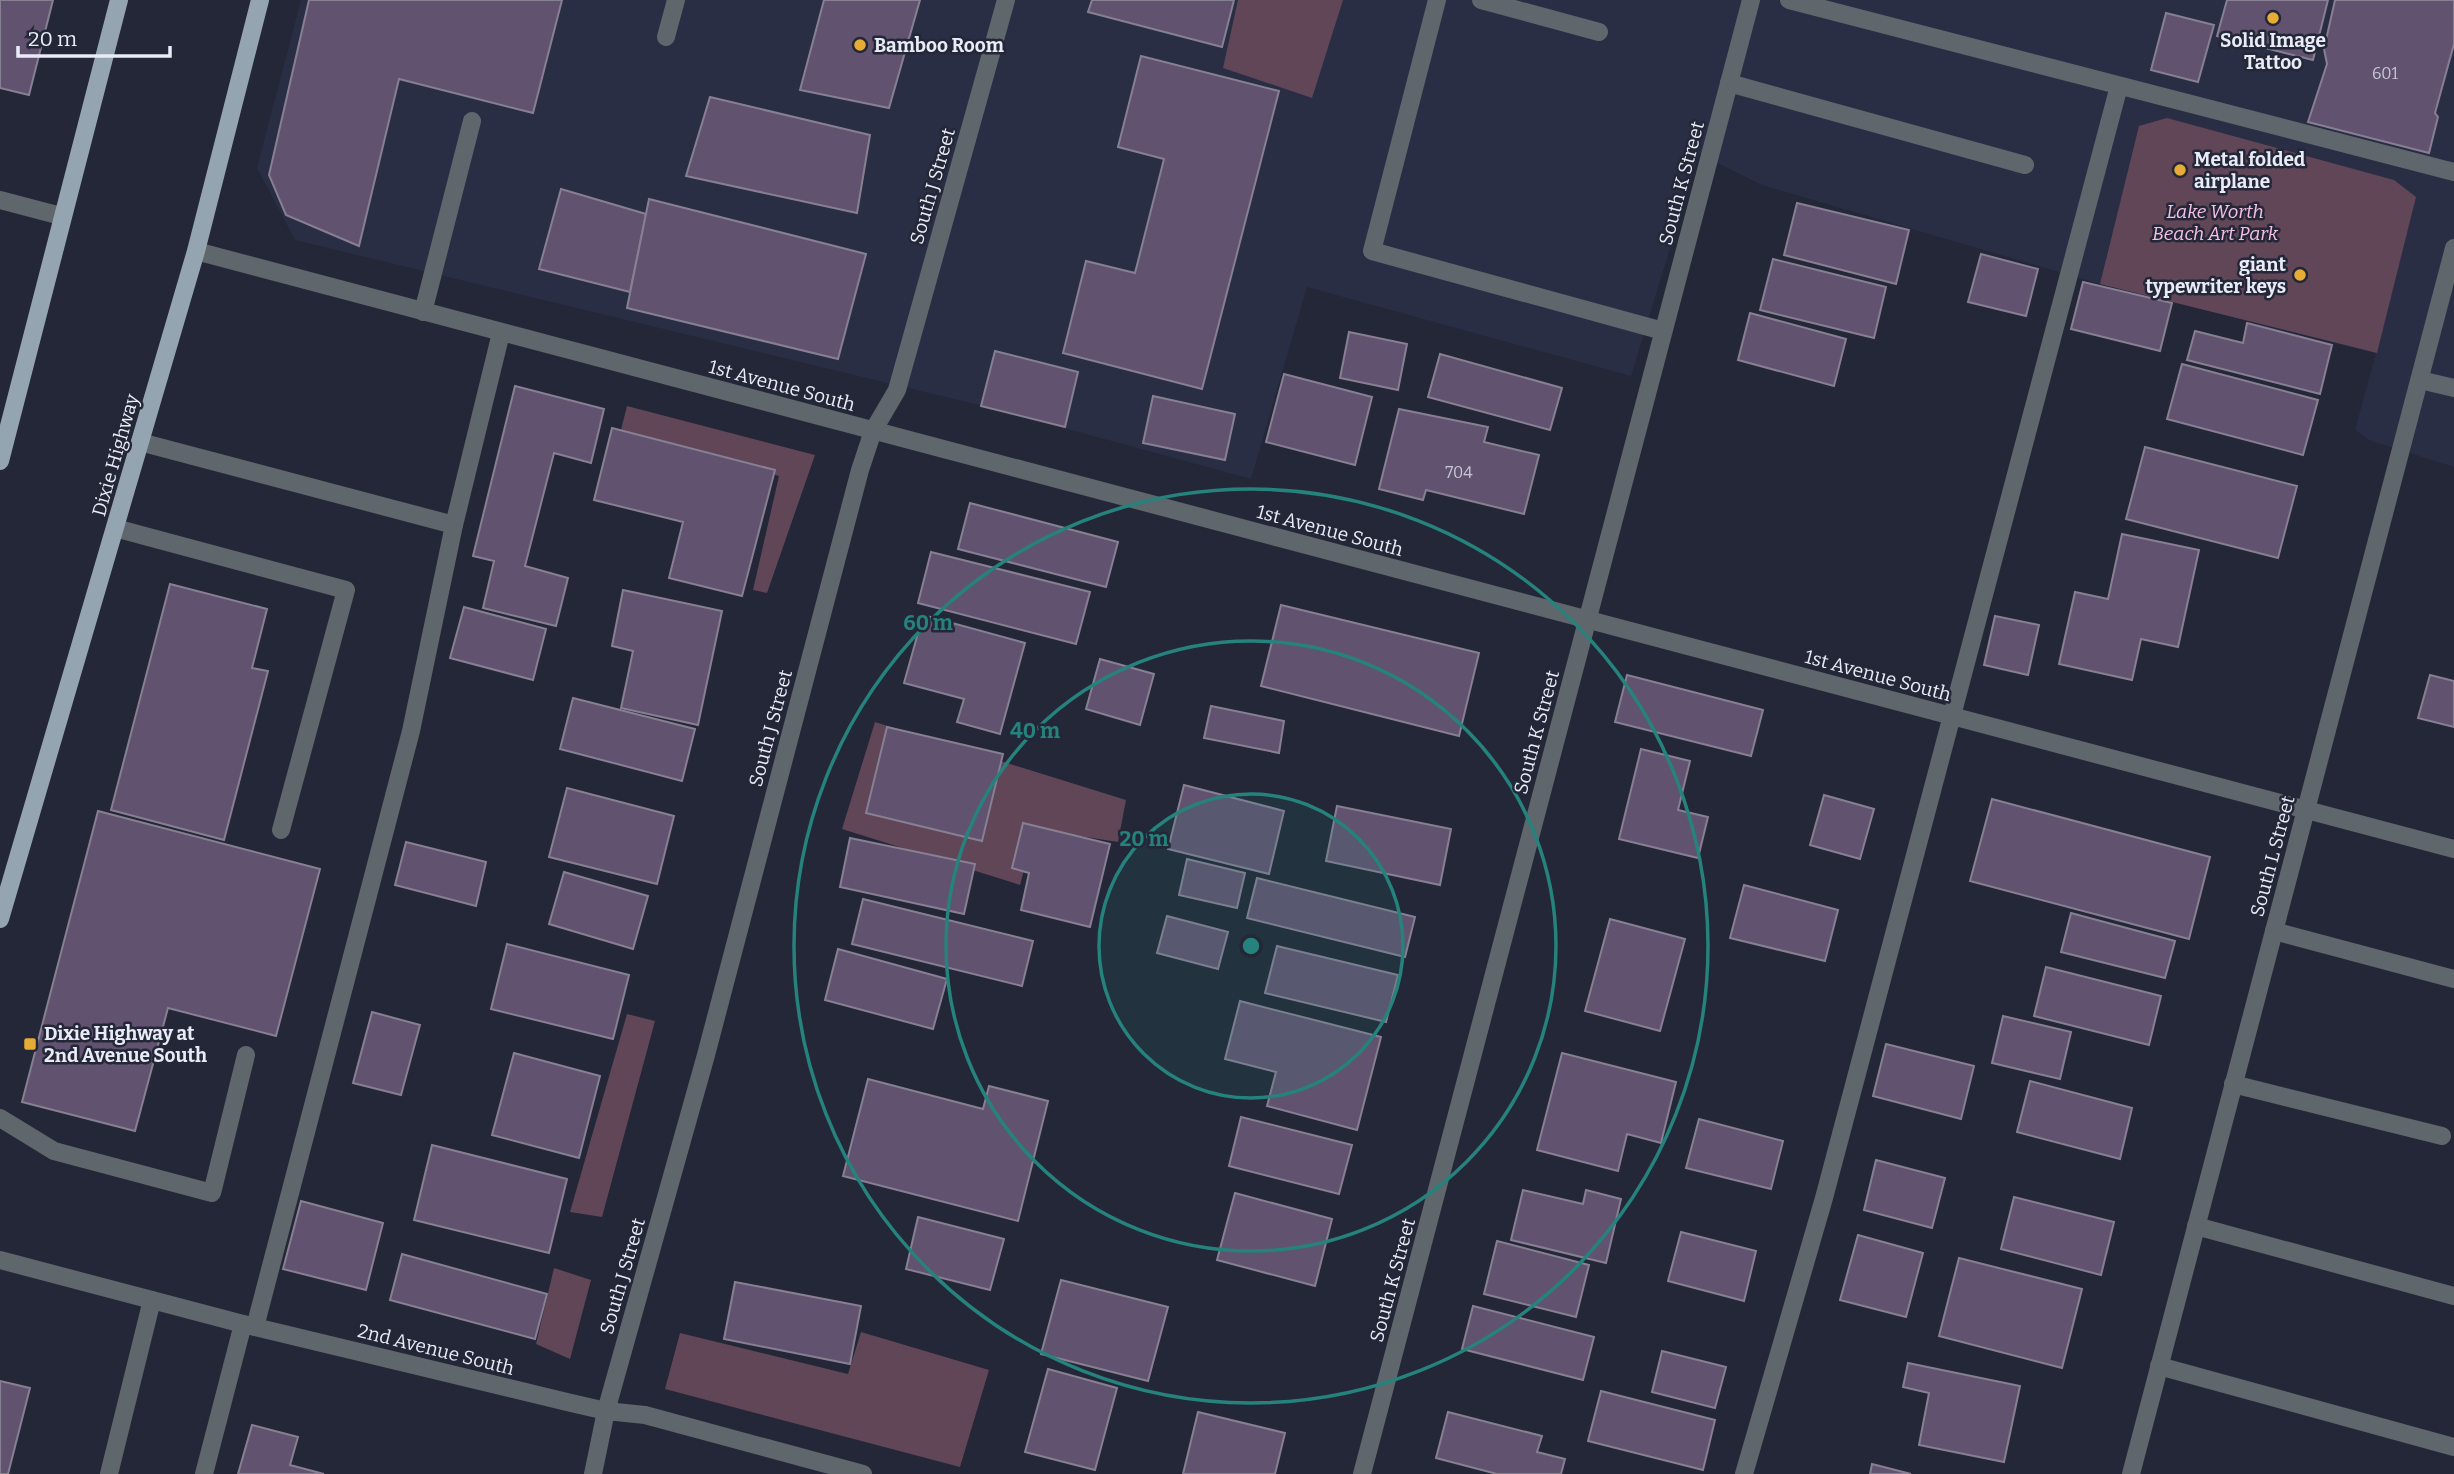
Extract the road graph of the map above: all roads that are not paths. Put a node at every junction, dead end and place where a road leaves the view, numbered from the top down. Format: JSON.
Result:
{"nodes":[{"id":1,"x":119,"y":0,"type":"edge"},
{"id":2,"x":260,"y":0,"type":"edge"},
{"id":3,"x":676,"y":0,"type":"edge"},
{"id":4,"x":1006,"y":0,"type":"edge"},
{"id":5,"x":1437,"y":0,"type":"edge"},
{"id":6,"x":1481,"y":0,"type":"edge"},
{"id":7,"x":1751,"y":0,"type":"edge"},
{"id":8,"x":1789,"y":0,"type":"edge"},
{"id":9,"x":1599,"y":32,"type":"dead end"},
{"id":10,"x":666,"y":37,"type":"dead end"},
{"id":11,"x":1729,"y":83,"type":"junction"},
{"id":12,"x":2119,"y":86,"type":"junction"},
{"id":13,"x":472,"y":121,"type":"dead end"},
{"id":14,"x":2025,"y":165,"type":"dead end"},
{"id":15,"x":2454,"y":172,"type":"edge"},
{"id":16,"x":0,"y":200,"type":"edge"},
{"id":17,"x":61,"y":216,"type":"junction"},
{"id":18,"x":2454,"y":248,"type":"edge"},
{"id":19,"x":196,"y":251,"type":"junction"},
{"id":20,"x":2450,"y":283,"type":"edge"},
{"id":21,"x":423,"y":312,"type":"junction"},
{"id":22,"x":1663,"y":331,"type":"junction"},
{"id":23,"x":501,"y":333,"type":"junction"},
{"id":24,"x":2420,"y":380,"type":"junction"},
{"id":25,"x":2454,"y":388,"type":"edge"},
{"id":26,"x":873,"y":431,"type":"junction"},
{"id":27,"x":140,"y":442,"type":"junction"},
{"id":28,"x":0,"y":461,"type":"edge"},
{"id":29,"x":454,"y":525,"type":"junction"},
{"id":30,"x":115,"y":528,"type":"junction"},
{"id":31,"x":1588,"y":620,"type":"junction"},
{"id":32,"x":1952,"y":716,"type":"junction"},
{"id":33,"x":2306,"y":810,"type":"junction"},
{"id":34,"x":281,"y":830,"type":"dead end"},
{"id":35,"x":2454,"y":849,"type":"edge"},
{"id":36,"x":0,"y":919,"type":"edge"},
{"id":37,"x":2274,"y":931,"type":"junction"},
{"id":38,"x":2454,"y":979,"type":"edge"},
{"id":39,"x":246,"y":1055,"type":"dead end"},
{"id":40,"x":2234,"y":1084,"type":"junction"},
{"id":41,"x":0,"y":1118,"type":"edge"},
{"id":42,"x":2442,"y":1136,"type":"dead end"},
{"id":43,"x":2196,"y":1226,"type":"junction"},
{"id":44,"x":0,"y":1260,"type":"edge"},
{"id":45,"x":2454,"y":1296,"type":"edge"},
{"id":46,"x":152,"y":1300,"type":"junction"},
{"id":47,"x":249,"y":1326,"type":"junction"},
{"id":48,"x":2159,"y":1366,"type":"junction"},
{"id":49,"x":606,"y":1411,"type":"junction"},
{"id":50,"x":2454,"y":1447,"type":"edge"},
{"id":51,"x":109,"y":1474,"type":"edge"},
{"id":52,"x":204,"y":1474,"type":"edge"},
{"id":53,"x":593,"y":1474,"type":"edge"},
{"id":54,"x":863,"y":1474,"type":"edge"},
{"id":55,"x":1362,"y":1474,"type":"edge"},
{"id":56,"x":1744,"y":1474,"type":"edge"},
{"id":57,"x":2131,"y":1474,"type":"edge"}],
"edges":[{"from":1,"to":17,"type":"main road"},
{"from":2,"to":19,"type":"main road","name":"Dixie Highway"},
{"from":3,"to":10,"type":"street"},
{"from":4,"to":26,"type":"street","name":"South J Street"},
{"from":5,"to":22,"type":"street"},
{"from":6,"to":9,"type":"street"},
{"from":7,"to":11,"type":"street","name":"South K Street"},
{"from":8,"to":12,"type":"street"},
{"from":11,"to":14,"type":"street"},
{"from":11,"to":22,"type":"street","name":"South K Street"},
{"from":12,"to":15,"type":"street"},
{"from":12,"to":32,"type":"street"},
{"from":13,"to":21,"type":"street"},
{"from":16,"to":17,"type":"street"},
{"from":17,"to":28,"type":"main road"},
{"from":18,"to":20,"type":"street","name":"South L Street"},
{"from":19,"to":21,"type":"street","name":"1st Avenue South"},
{"from":19,"to":27,"type":"main road","name":"Dixie Highway"},
{"from":20,"to":24,"type":"street","name":"South L Street"},
{"from":21,"to":23,"type":"street","name":"1st Avenue South"},
{"from":22,"to":31,"type":"street","name":"South K Street"},
{"from":23,"to":26,"type":"street","name":"1st Avenue South"},
{"from":23,"to":29,"type":"street"},
{"from":24,"to":25,"type":"street"},
{"from":24,"to":33,"type":"street","name":"South L Street"},
{"from":26,"to":31,"type":"street","name":"1st Avenue South"},
{"from":26,"to":49,"type":"street","name":"South J Street"},
{"from":27,"to":29,"type":"street"},
{"from":27,"to":30,"type":"main road","name":"Dixie Highway"},
{"from":29,"to":47,"type":"street"},
{"from":30,"to":34,"type":"street"},
{"from":30,"to":36,"type":"main road","name":"Dixie Highway"},
{"from":31,"to":32,"type":"street","name":"1st Avenue South"},
{"from":31,"to":55,"type":"street","name":"South K Street"},
{"from":32,"to":33,"type":"street","name":"1st Avenue South"},
{"from":32,"to":56,"type":"street"},
{"from":33,"to":35,"type":"street","name":"1st Avenue South"},
{"from":33,"to":37,"type":"street","name":"South L Street"},
{"from":37,"to":38,"type":"street"},
{"from":37,"to":40,"type":"street","name":"South L Street"},
{"from":39,"to":41,"type":"street"},
{"from":40,"to":42,"type":"street"},
{"from":40,"to":43,"type":"street","name":"South L Street"},
{"from":43,"to":45,"type":"street"},
{"from":43,"to":48,"type":"street","name":"South L Street"},
{"from":44,"to":46,"type":"street","name":"2nd Avenue South"},
{"from":46,"to":47,"type":"street","name":"2nd Avenue South"},
{"from":46,"to":51,"type":"street"},
{"from":47,"to":49,"type":"street","name":"2nd Avenue South"},
{"from":47,"to":52,"type":"street"},
{"from":48,"to":50,"type":"street"},
{"from":48,"to":57,"type":"street","name":"South L Street"},
{"from":49,"to":53,"type":"street","name":"South J Street"},
{"from":49,"to":54,"type":"street","name":"2nd Avenue South"}]}
